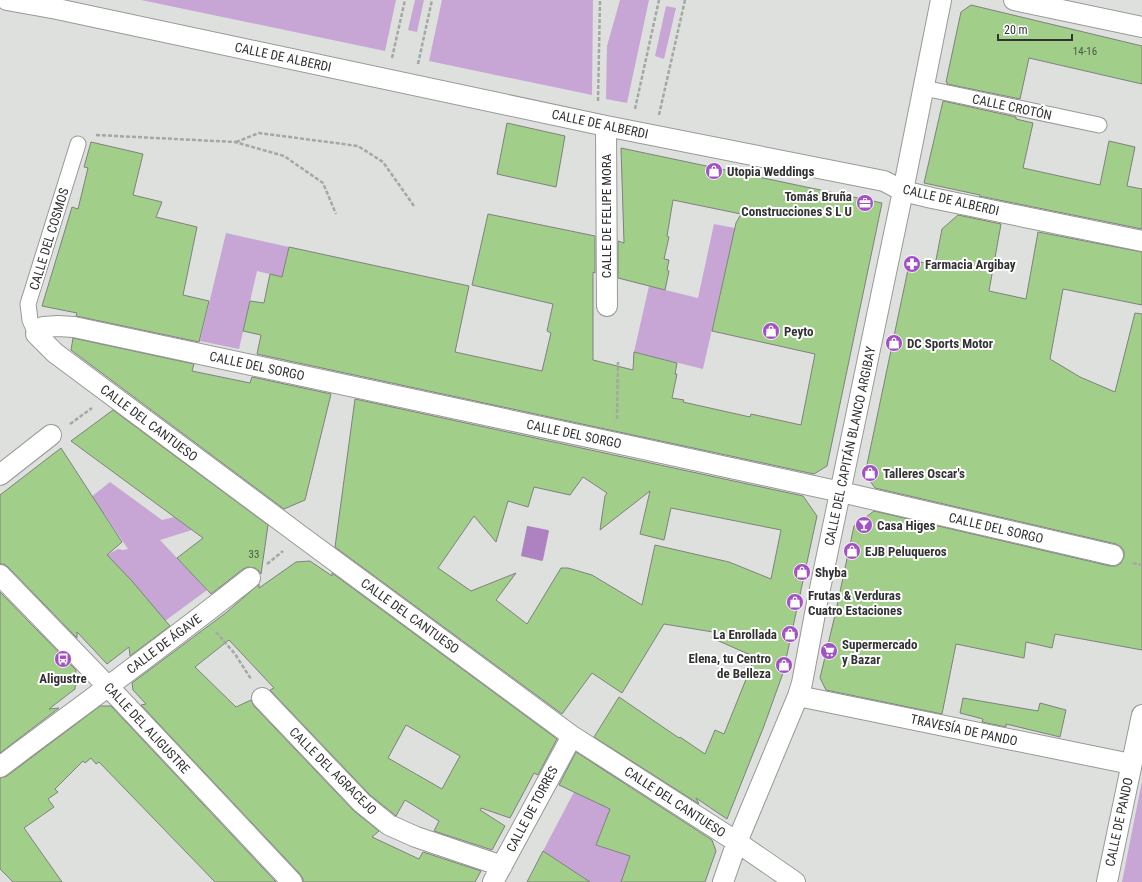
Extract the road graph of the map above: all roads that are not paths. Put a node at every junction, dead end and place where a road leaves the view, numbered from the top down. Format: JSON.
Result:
{"nodes":[{"id":1,"x":7,"y":0,"type":"edge"},
{"id":2,"x":941,"y":0,"type":"edge"},
{"id":3,"x":1014,"y":0,"type":"edge"},
{"id":4,"x":56,"y":5,"type":"edge"},
{"id":5,"x":1142,"y":27,"type":"edge"},
{"id":6,"x":924,"y":88,"type":"junction"},
{"id":7,"x":1099,"y":125,"type":"dead end"},
{"id":8,"x":606,"y":126,"type":"junction"},
{"id":9,"x":78,"y":144,"type":"road end"},
{"id":10,"x":903,"y":191,"type":"junction"},
{"id":11,"x":1142,"y":241,"type":"edge"},
{"id":12,"x":607,"y":306,"type":"dead end"},
{"id":13,"x":36,"y":334,"type":"junction"},
{"id":14,"x":58,"y":432,"type":"road end"},
{"id":15,"x":0,"y":475,"type":"edge"},
{"id":16,"x":841,"y":492,"type":"junction"},
{"id":17,"x":1113,"y":555,"type":"dead end"},
{"id":18,"x":256,"y":573,"type":"road end"},
{"id":19,"x":0,"y":575,"type":"edge"},
{"id":20,"x":108,"y":687,"type":"junction"},
{"id":21,"x":798,"y":696,"type":"junction"},
{"id":22,"x":262,"y":698,"type":"dead end"},
{"id":23,"x":1142,"y":715,"type":"edge"},
{"id":24,"x":572,"y":736,"type":"junction"},
{"id":25,"x":1131,"y":764,"type":"junction"},
{"id":26,"x":0,"y":767,"type":"edge"},
{"id":27,"x":736,"y":842,"type":"junction"},
{"id":28,"x":497,"y":874,"type":"edge"},
{"id":29,"x":292,"y":882,"type":"edge"},
{"id":30,"x":723,"y":882,"type":"edge"},
{"id":31,"x":795,"y":882,"type":"edge"},
{"id":32,"x":1107,"y":882,"type":"edge"}],
"edges":[{"from":1,"to":4,"type":"street","name":"CALLE DE ALBERDI"},
{"from":2,"to":6,"type":"street","name":"CALLE DEL CAPITÁN BLANCO ARGIBAY"},
{"from":3,"to":5,"type":"street"},
{"from":4,"to":8,"type":"street","name":"CALLE DE ALBERDI"},
{"from":6,"to":7,"type":"street","name":"CALLE CROTÓN"},
{"from":6,"to":10,"type":"street","name":"CALLE DEL CAPITÁN BLANCO ARGIBAY"},
{"from":8,"to":10,"type":"street","name":"CALLE DE ALBERDI"},
{"from":8,"to":12,"type":"street","name":"CALLE DE FELIPE MORA"},
{"from":9,"to":13,"type":"street","name":"CALLE DEL COSMOS"},
{"from":10,"to":11,"type":"street","name":"CALLE DE ALBERDI"},
{"from":10,"to":16,"type":"street","name":"CALLE DEL CAPITÁN BLANCO ARGIBAY"},
{"from":13,"to":16,"type":"street","name":"CALLE DEL SORGO"},
{"from":13,"to":24,"type":"street","name":"CALLE DEL CANTUESO"},
{"from":14,"to":15,"type":"street"},
{"from":16,"to":17,"type":"street","name":"CALLE DEL SORGO"},
{"from":16,"to":21,"type":"street","name":"CALLE DEL CAPITÁN BLANCO ARGIBAY"},
{"from":18,"to":20,"type":"street","name":"CALLE DE ÁGAVE"},
{"from":19,"to":20,"type":"street","name":"CALLE DEL ALIGUSTRE"},
{"from":20,"to":26,"type":"street","name":"CALLE DE ÁGAVE"},
{"from":20,"to":29,"type":"street","name":"CALLE DEL ALIGUSTRE"},
{"from":21,"to":25,"type":"street","name":"TRAVESÍA DE PANDO"},
{"from":21,"to":27,"type":"street","name":"CALLE DEL CAPITÁN BLANCO ARGIBAY"},
{"from":22,"to":28,"type":"street","name":"CALLE DEL AGRACEJO"},
{"from":23,"to":25,"type":"street","name":"CALLE DE PANDO"},
{"from":24,"to":27,"type":"street","name":"CALLE DEL CANTUESO"},
{"from":24,"to":28,"type":"street","name":"CALLE DE TORRES"},
{"from":25,"to":32,"type":"street","name":"CALLE DE PANDO"},
{"from":27,"to":30,"type":"street","name":"CALLE DEL CAPITÁN BLANCO ARGIBAY"},
{"from":27,"to":31,"type":"street","name":"CALLE DEL CANTUESO"}]}
